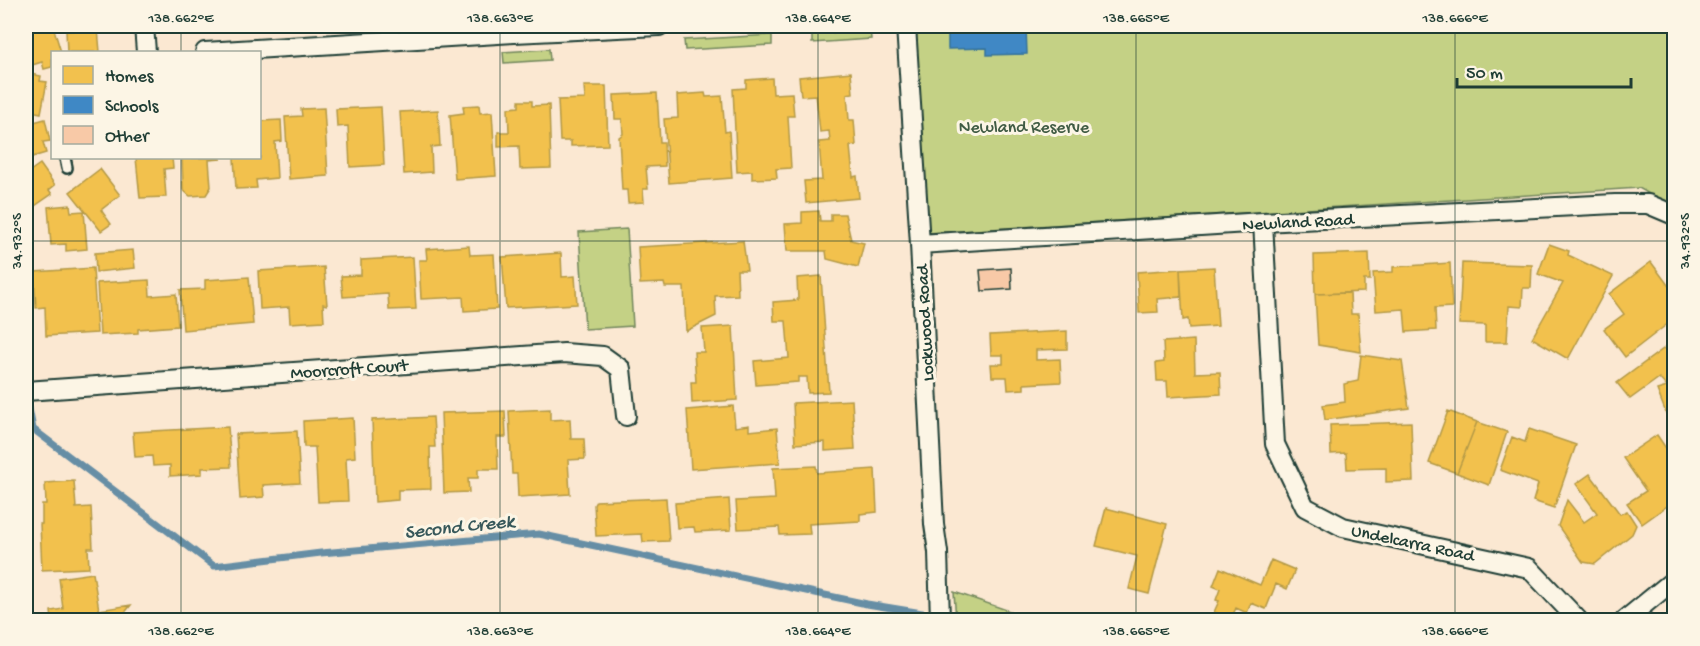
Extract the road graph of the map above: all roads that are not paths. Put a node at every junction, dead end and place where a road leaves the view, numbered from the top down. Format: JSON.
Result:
{"nodes":[{"id":1,"x":144,"y":26,"type":"edge"},
{"id":2,"x":659,"y":26,"type":"edge"},
{"id":3,"x":906,"y":26,"type":"edge"},
{"id":4,"x":513,"y":29,"type":"edge"},
{"id":5,"x":146,"y":51,"type":"edge"},
{"id":6,"x":218,"y":51,"type":"edge"},
{"id":7,"x":65,"y":159,"type":"edge"},
{"id":8,"x":67,"y":168,"type":"dead end"},
{"id":9,"x":1674,"y":215,"type":"edge"},
{"id":10,"x":1263,"y":222,"type":"junction"},
{"id":11,"x":920,"y":244,"type":"junction"},
{"id":12,"x":26,"y":391,"type":"edge"},
{"id":13,"x":626,"y":416,"type":"dead end"},
{"id":14,"x":1674,"y":580,"type":"edge"},
{"id":15,"x":940,"y":621,"type":"edge"},
{"id":16,"x":1578,"y":621,"type":"edge"},
{"id":17,"x":1625,"y":621,"type":"edge"}],
"edges":[{"from":1,"to":5,"type":"street"},
{"from":2,"to":4,"type":"street"},
{"from":3,"to":11,"type":"street","name":"Lockwood Road"},
{"from":4,"to":6,"type":"street"},
{"from":7,"to":8,"type":"lane"},
{"from":9,"to":10,"type":"street","name":"Newland Road"},
{"from":10,"to":11,"type":"street","name":"Newland Road"},
{"from":10,"to":16,"type":"street","name":"Undelcarra Road"},
{"from":11,"to":15,"type":"street","name":"Lockwood Road"},
{"from":12,"to":13,"type":"street","name":"Moorcroft Court"},
{"from":14,"to":17,"type":"street"}]}
